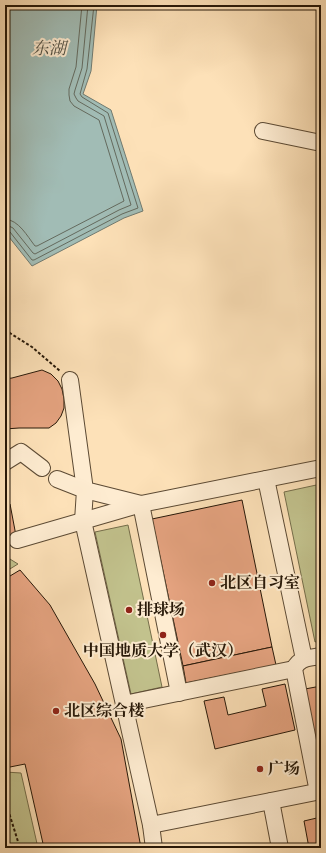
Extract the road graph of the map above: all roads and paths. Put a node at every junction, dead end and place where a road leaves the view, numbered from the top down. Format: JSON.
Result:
{"nodes":[{"id":1,"x":263,"y":131,"type":"dead end"},
{"id":2,"x":321,"y":143,"type":"edge"},
{"id":3,"x":5,"y":330,"type":"edge"},
{"id":4,"x":70,"y":380,"type":"joint"},
{"id":5,"x":5,"y":462,"type":"edge"},
{"id":6,"x":42,"y":468,"type":"dead end"},
{"id":7,"x":321,"y":468,"type":"edge"},
{"id":8,"x":57,"y":479,"type":"dead end"},
{"id":9,"x":266,"y":479,"type":"junction"},
{"id":10,"x":85,"y":490,"type":"junction"},
{"id":11,"x":141,"y":504,"type":"junction"},
{"id":12,"x":83,"y":521,"type":"junction"},
{"id":13,"x":17,"y":540,"type":"dead end"},
{"id":14,"x":321,"y":656,"type":"edge"},
{"id":15,"x":299,"y":664,"type":"junction"},
{"id":16,"x":179,"y":693,"type":"junction"},
{"id":17,"x":124,"y":704,"type":"junction"},
{"id":18,"x":320,"y":792,"type":"edge"},
{"id":19,"x":5,"y":800,"type":"edge"},
{"id":20,"x":271,"y":801,"type":"junction"},
{"id":21,"x":151,"y":825,"type":"junction"},
{"id":22,"x":20,"y":848,"type":"edge"},
{"id":23,"x":154,"y":848,"type":"edge"},
{"id":24,"x":280,"y":848,"type":"edge"}],
"edges":[{"from":1,"to":2,"type":"street"},
{"from":3,"to":4,"type":"path"},
{"from":4,"to":10,"type":"street"},
{"from":5,"to":6,"type":"street"},
{"from":7,"to":9,"type":"street"},
{"from":8,"to":10,"type":"street"},
{"from":9,"to":11,"type":"street"},
{"from":9,"to":15,"type":"street"},
{"from":10,"to":11,"type":"street"},
{"from":10,"to":12,"type":"street"},
{"from":11,"to":12,"type":"street"},
{"from":11,"to":16,"type":"street"},
{"from":12,"to":13,"type":"street"},
{"from":12,"to":17,"type":"street"},
{"from":14,"to":15,"type":"street"},
{"from":15,"to":16,"type":"street"},
{"from":15,"to":18,"type":"street"},
{"from":16,"to":17,"type":"street"},
{"from":17,"to":21,"type":"street"},
{"from":18,"to":20,"type":"street"},
{"from":19,"to":22,"type":"path"},
{"from":20,"to":21,"type":"street"},
{"from":20,"to":24,"type":"street"},
{"from":21,"to":23,"type":"street"}]}
